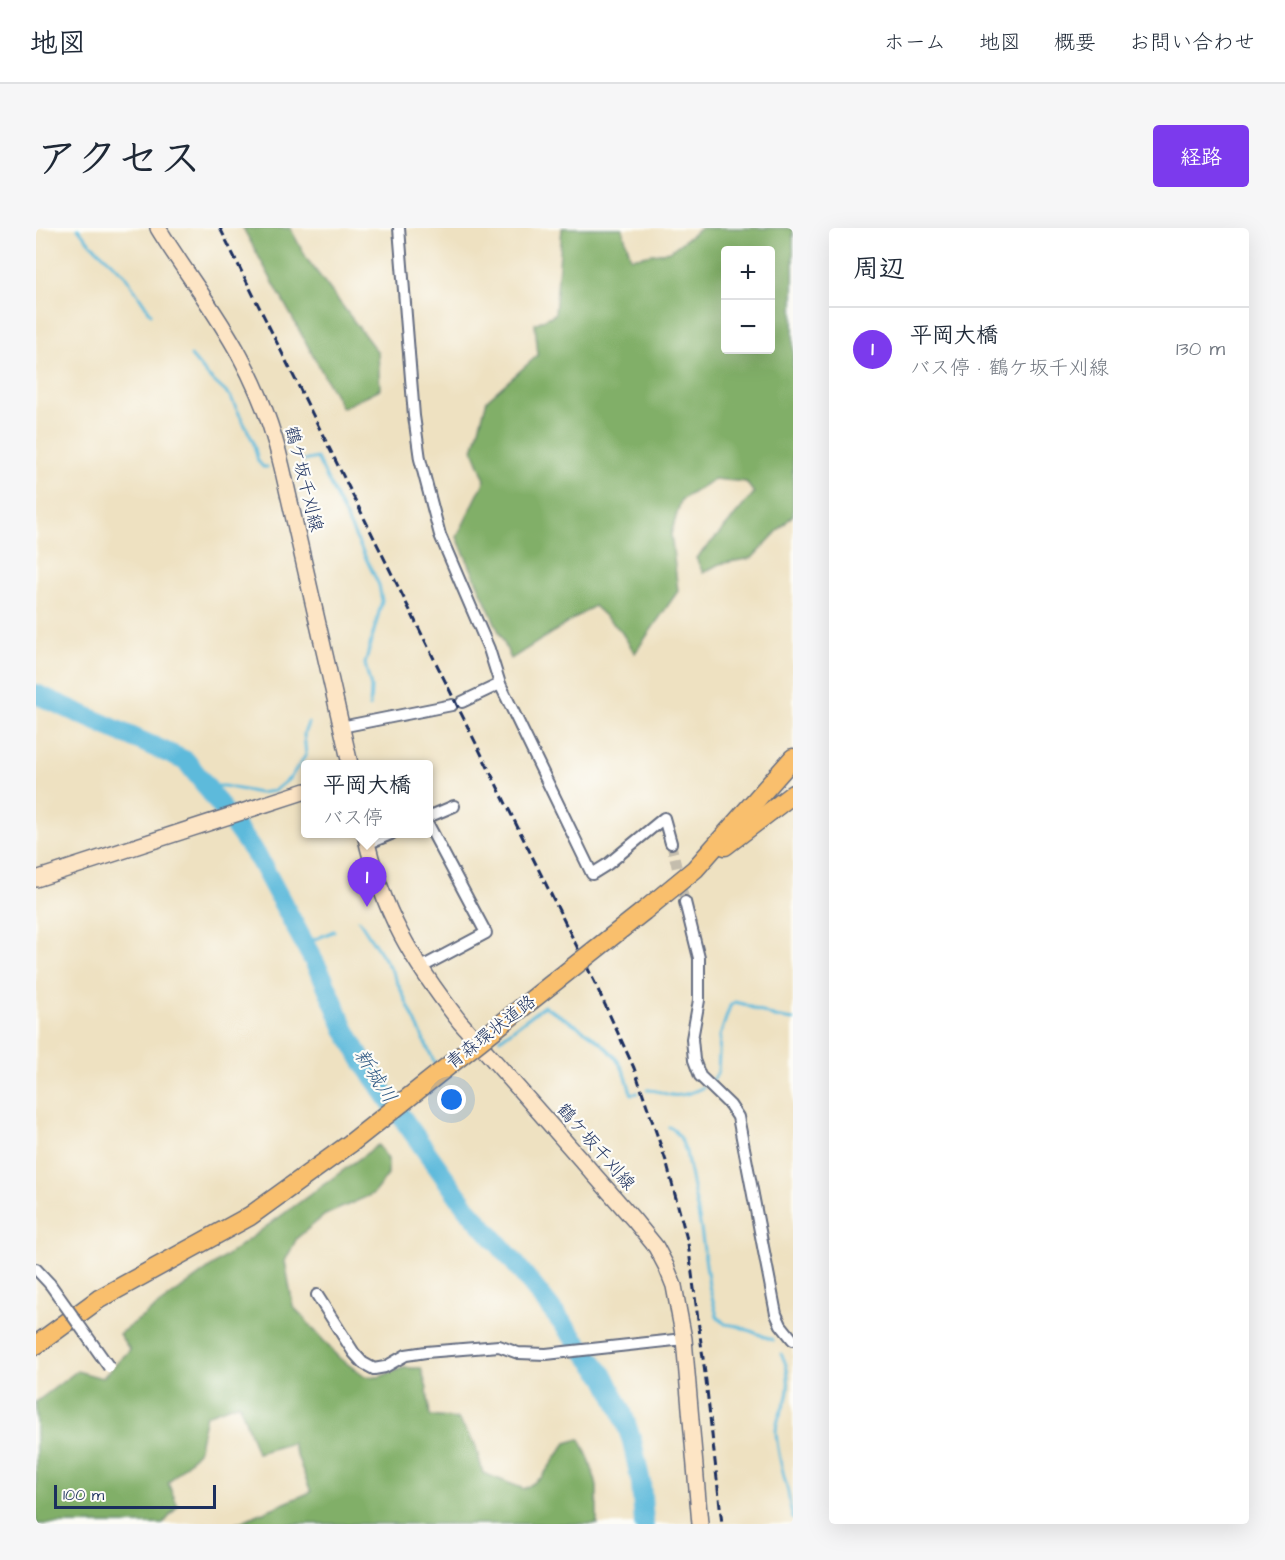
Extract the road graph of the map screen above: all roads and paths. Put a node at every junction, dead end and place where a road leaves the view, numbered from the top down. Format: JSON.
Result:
{"nodes":[{"id":1,"x":158,"y":228,"type":"edge"},
{"id":2,"x":399,"y":228,"type":"edge"},
{"id":3,"x":500,"y":684,"type":"junction"},
{"id":4,"x":341,"y":727,"type":"junction"},
{"id":5,"x":793,"y":758,"type":"edge"},
{"id":6,"x":349,"y":760,"type":"edge"},
{"id":7,"x":301,"y":793,"type":"edge"},
{"id":8,"x":793,"y":794,"type":"edge"},
{"id":9,"x":454,"y":806,"type":"dead end"},
{"id":10,"x":433,"y":815,"type":"edge"},
{"id":11,"x":433,"y":832,"type":"edge"},
{"id":12,"x":366,"y":839,"type":"edge"},
{"id":13,"x":671,"y":843,"type":"tunnel mouth"},
{"id":14,"x":695,"y":869,"type":"junction"},
{"id":15,"x":36,"y":879,"type":"edge"},
{"id":16,"x":685,"y":902,"type":"tunnel mouth"},
{"id":17,"x":420,"y":968,"type":"junction"},
{"id":18,"x":36,"y":1269,"type":"edge"},
{"id":19,"x":317,"y":1295,"type":"dead end"},
{"id":20,"x":684,"y":1340,"type":"junction"},
{"id":21,"x":793,"y":1340,"type":"edge"},
{"id":22,"x":36,"y":1345,"type":"edge"},
{"id":23,"x":109,"y":1367,"type":"dead end"},
{"id":24,"x":700,"y":1524,"type":"edge"}],
"edges":[{"from":1,"to":4,"type":"main road","name":"鶴ケ坂千刈線"},
{"from":2,"to":3,"type":"street"},
{"from":3,"to":4,"type":"street"},
{"from":3,"to":13,"type":"street"},
{"from":4,"to":6,"type":"main road","name":"鶴ケ坂千刈線"},
{"from":5,"to":14,"type":"highway","name":"青森環状道路"},
{"from":7,"to":15,"type":"main road"},
{"from":8,"to":14,"type":"highway"},
{"from":9,"to":10,"type":"street"},
{"from":11,"to":17,"type":"street"},
{"from":12,"to":17,"type":"main road","name":"鶴ケ坂千刈線"},
{"from":14,"to":22,"type":"highway","name":"青森環状道路","bridge":true},
{"from":16,"to":21,"type":"street"},
{"from":17,"to":20,"type":"main road","name":"鶴ケ坂千刈線"},
{"from":18,"to":23,"type":"street","bridge":true},
{"from":19,"to":20,"type":"street"},
{"from":20,"to":24,"type":"main road","name":"鶴ケ坂千刈線"}]}
